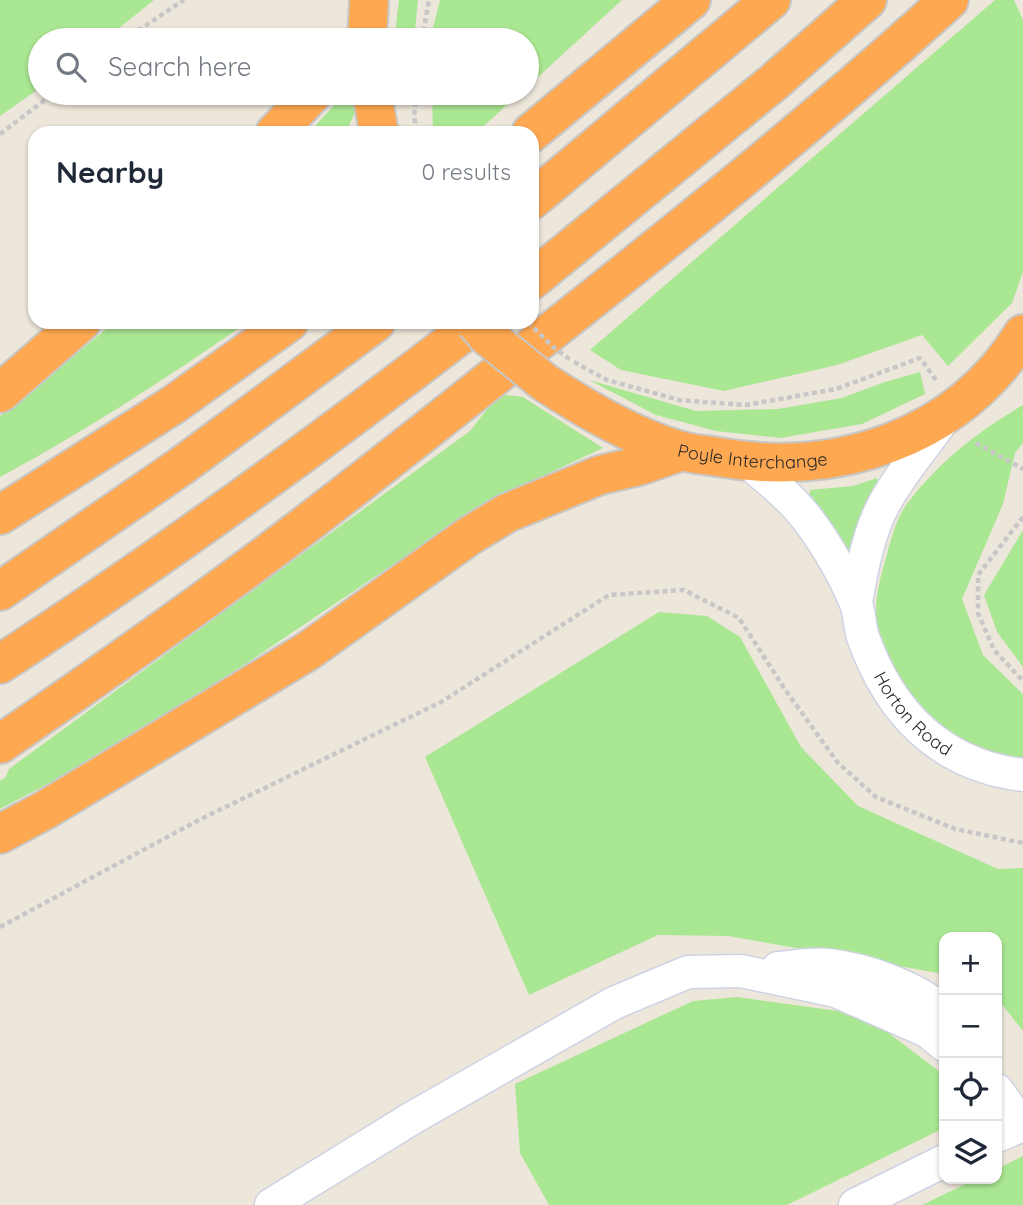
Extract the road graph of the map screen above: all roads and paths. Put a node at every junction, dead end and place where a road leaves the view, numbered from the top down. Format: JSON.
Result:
{"nodes":[{"id":1,"x":184,"y":0,"type":"edge"},
{"id":2,"x":429,"y":0,"type":"edge"},
{"id":3,"x":691,"y":0,"type":"edge"},
{"id":4,"x":771,"y":0,"type":"edge"},
{"id":5,"x":867,"y":0,"type":"edge"},
{"id":6,"x":949,"y":0,"type":"edge"},
{"id":7,"x":142,"y":28,"type":"edge"},
{"id":8,"x":424,"y":28,"type":"edge"},
{"id":9,"x":38,"y":105,"type":"edge"},
{"id":10,"x":302,"y":105,"type":"edge"},
{"id":11,"x":374,"y":105,"type":"edge"},
{"id":12,"x":415,"y":105,"type":"edge"},
{"id":13,"x":282,"y":126,"type":"edge"},
{"id":14,"x":378,"y":126,"type":"edge"},
{"id":15,"x":416,"y":126,"type":"edge"},
{"id":16,"x":539,"y":126,"type":"edge"},
{"id":17,"x":0,"y":134,"type":"edge"},
{"id":18,"x":539,"y":194,"type":"edge"},
{"id":19,"x":539,"y":274,"type":"edge"},
{"id":20,"x":74,"y":329,"type":"edge"},
{"id":21,"x":279,"y":329,"type":"edge"},
{"id":22,"x":367,"y":329,"type":"edge"},
{"id":23,"x":467,"y":329,"type":"edge"},
{"id":24,"x":482,"y":329,"type":"edge"},
{"id":25,"x":535,"y":329,"type":"edge"},
{"id":26,"x":1018,"y":348,"type":"edge"},
{"id":27,"x":558,"y":372,"type":"junction"},
{"id":28,"x":0,"y":393,"type":"edge"},
{"id":29,"x":941,"y":398,"type":"junction"},
{"id":30,"x":976,"y":443,"type":"dead end"},
{"id":31,"x":682,"y":451,"type":"junction"},
{"id":32,"x":749,"y":463,"type":"junction"},
{"id":33,"x":1023,"y":469,"type":"edge"},
{"id":34,"x":0,"y":515,"type":"edge"},
{"id":35,"x":1023,"y":517,"type":"edge"},
{"id":36,"x":0,"y":591,"type":"edge"},
{"id":37,"x":856,"y":602,"type":"junction"},
{"id":38,"x":0,"y":664,"type":"edge"},
{"id":39,"x":1023,"y":681,"type":"edge"},
{"id":40,"x":0,"y":744,"type":"edge"},
{"id":41,"x":1023,"y":775,"type":"edge"},
{"id":42,"x":0,"y":834,"type":"edge"},
{"id":43,"x":1023,"y":843,"type":"edge"},
{"id":44,"x":0,"y":927,"type":"edge"},
{"id":45,"x":741,"y":971,"type":"junction"},
{"id":46,"x":939,"y":1007,"type":"edge"},
{"id":47,"x":939,"y":1041,"type":"edge"},
{"id":48,"x":1002,"y":1101,"type":"edge"},
{"id":49,"x":1014,"y":1129,"type":"edge"},
{"id":50,"x":939,"y":1163,"type":"edge"},
{"id":51,"x":271,"y":1205,"type":"edge"},
{"id":52,"x":855,"y":1205,"type":"edge"}],
"edges":[{"from":1,"to":7,"type":"path"},
{"from":2,"to":8,"type":"path"},
{"from":3,"to":16,"type":"highway"},
{"from":4,"to":18,"type":"highway"},
{"from":5,"to":19,"type":"highway"},
{"from":6,"to":40,"type":"highway"},
{"from":9,"to":17,"type":"path"},
{"from":10,"to":13,"type":"highway"},
{"from":11,"to":14,"type":"highway"},
{"from":12,"to":15,"type":"path"},
{"from":20,"to":28,"type":"highway"},
{"from":21,"to":34,"type":"highway"},
{"from":22,"to":36,"type":"highway"},
{"from":23,"to":38,"type":"highway"},
{"from":24,"to":27,"type":"highway","name":"Poyle Interchange","bridge":true},
{"from":25,"to":27,"type":"path","bridge":true},
{"from":26,"to":29,"type":"highway","name":"Poyle Interchange"},
{"from":27,"to":29,"type":"path"},
{"from":27,"to":31,"type":"highway","name":"Poyle Interchange"},
{"from":29,"to":32,"type":"highway","name":"Poyle Interchange"},
{"from":29,"to":37,"type":"street","name":"Horton Road"},
{"from":30,"to":33,"type":"path"},
{"from":31,"to":32,"type":"highway","name":"Poyle Interchange"},
{"from":31,"to":42,"type":"highway"},
{"from":32,"to":37,"type":"street","name":"Horton Road"},
{"from":35,"to":39,"type":"path"},
{"from":37,"to":41,"type":"street","name":"Horton Road"},
{"from":43,"to":44,"type":"path"},
{"from":45,"to":46,"type":"street"},
{"from":45,"to":47,"type":"street"},
{"from":45,"to":51,"type":"street"},
{"from":48,"to":49,"type":"street"},
{"from":50,"to":52,"type":"street"}]}
